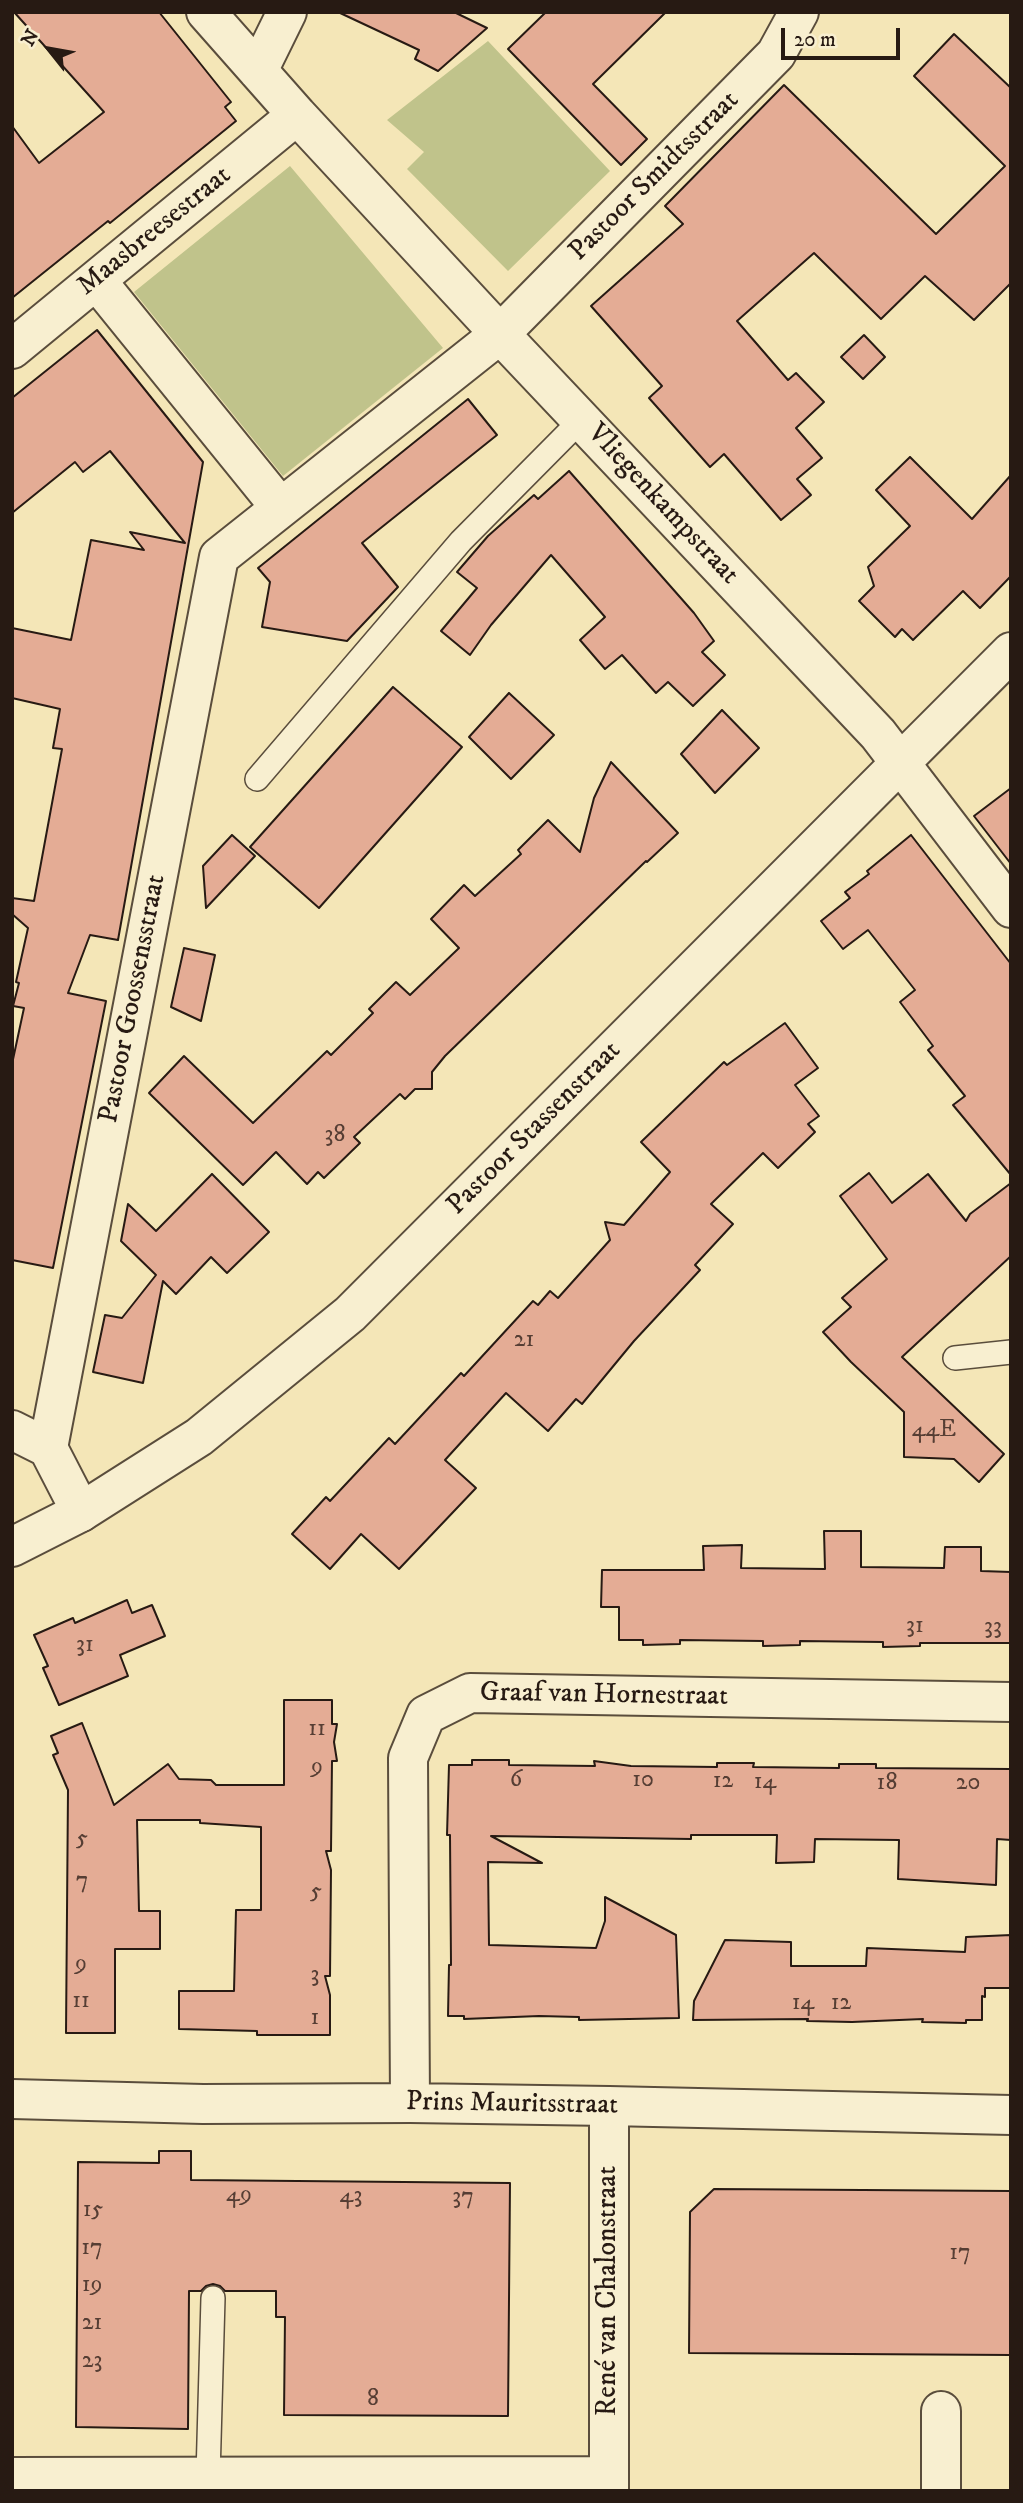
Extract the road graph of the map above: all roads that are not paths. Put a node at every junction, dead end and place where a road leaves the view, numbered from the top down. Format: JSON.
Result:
{"nodes":[{"id":1,"x":206,"y":12,"type":"edge"},
{"id":2,"x":287,"y":12,"type":"edge"},
{"id":3,"x":799,"y":12,"type":"edge"},
{"id":4,"x":258,"y":71,"type":"junction"},
{"id":5,"x":297,"y":115,"type":"junction"},
{"id":6,"x":96,"y":281,"type":"junction"},
{"id":7,"x":500,"y":334,"type":"junction"},
{"id":8,"x":12,"y":349,"type":"edge"},
{"id":9,"x":581,"y":420,"type":"junction"},
{"id":10,"x":280,"y":507,"type":"junction"},
{"id":11,"x":1011,"y":652,"type":"edge"},
{"id":12,"x":900,"y":764,"type":"junction"},
{"id":13,"x":257,"y":779,"type":"dead end"},
{"id":14,"x":1011,"y":908,"type":"edge"},
{"id":15,"x":1011,"y":1352,"type":"edge"},
{"id":16,"x":955,"y":1358,"type":"dead end"},
{"id":17,"x":12,"y":1430,"type":"edge"},
{"id":18,"x":48,"y":1448,"type":"junction"},
{"id":19,"x":81,"y":1512,"type":"junction"},
{"id":20,"x":12,"y":1547,"type":"edge"},
{"id":21,"x":1011,"y":1702,"type":"edge"},
{"id":22,"x":12,"y":2099,"type":"edge"},
{"id":23,"x":410,"y":2103,"type":"junction"},
{"id":24,"x":609,"y":2106,"type":"junction"},
{"id":25,"x":1011,"y":2115,"type":"edge"},
{"id":26,"x":213,"y":2298,"type":"dead end"},
{"id":27,"x":941,"y":2411,"type":"dead end"},
{"id":28,"x":208,"y":2476,"type":"junction"},
{"id":29,"x":12,"y":2477,"type":"edge"},
{"id":30,"x":609,"y":2484,"type":"edge"},
{"id":31,"x":941,"y":2491,"type":"edge"}],
"edges":[{"from":1,"to":4,"type":"street","name":"Vliegenkampstraat"},
{"from":2,"to":4,"type":"street"},
{"from":3,"to":7,"type":"street","name":"Pastoor Smidtsstraat"},
{"from":4,"to":5,"type":"street","name":"Vliegenkampstraat"},
{"from":5,"to":6,"type":"street","name":"Maasbreesestraat"},
{"from":5,"to":7,"type":"street","name":"Vliegenkampstraat"},
{"from":6,"to":8,"type":"street","name":"Maasbreesestraat"},
{"from":6,"to":10,"type":"street"},
{"from":7,"to":9,"type":"street","name":"Vliegenkampstraat"},
{"from":7,"to":10,"type":"street","name":"Pastoor Goossensstraat"},
{"from":9,"to":12,"type":"street","name":"Vliegenkampstraat"},
{"from":9,"to":13,"type":"lane"},
{"from":10,"to":18,"type":"street","name":"Pastoor Goossensstraat"},
{"from":11,"to":12,"type":"street","name":"Pastoor Stassenstraat"},
{"from":12,"to":14,"type":"street","name":"Vliegenkampstraat"},
{"from":12,"to":19,"type":"street","name":"Pastoor Stassenstraat"},
{"from":15,"to":16,"type":"lane"},
{"from":17,"to":18,"type":"street"},
{"from":18,"to":19,"type":"street"},
{"from":19,"to":20,"type":"street","name":"Pastoor Stassenstraat"},
{"from":21,"to":23,"type":"street","name":"Graaf van Hornestraat"},
{"from":22,"to":23,"type":"street","name":"Prins Mauritsstraat"},
{"from":23,"to":24,"type":"street","name":"Prins Mauritsstraat"},
{"from":24,"to":25,"type":"street","name":"Prins Mauritsstraat"},
{"from":24,"to":30,"type":"street","name":"René van Chalonstraat"},
{"from":26,"to":28,"type":"lane"},
{"from":27,"to":31,"type":"street"},
{"from":28,"to":29,"type":"street","name":"René van Chalonstraat"},
{"from":28,"to":30,"type":"street","name":"René van Chalonstraat"}]}
